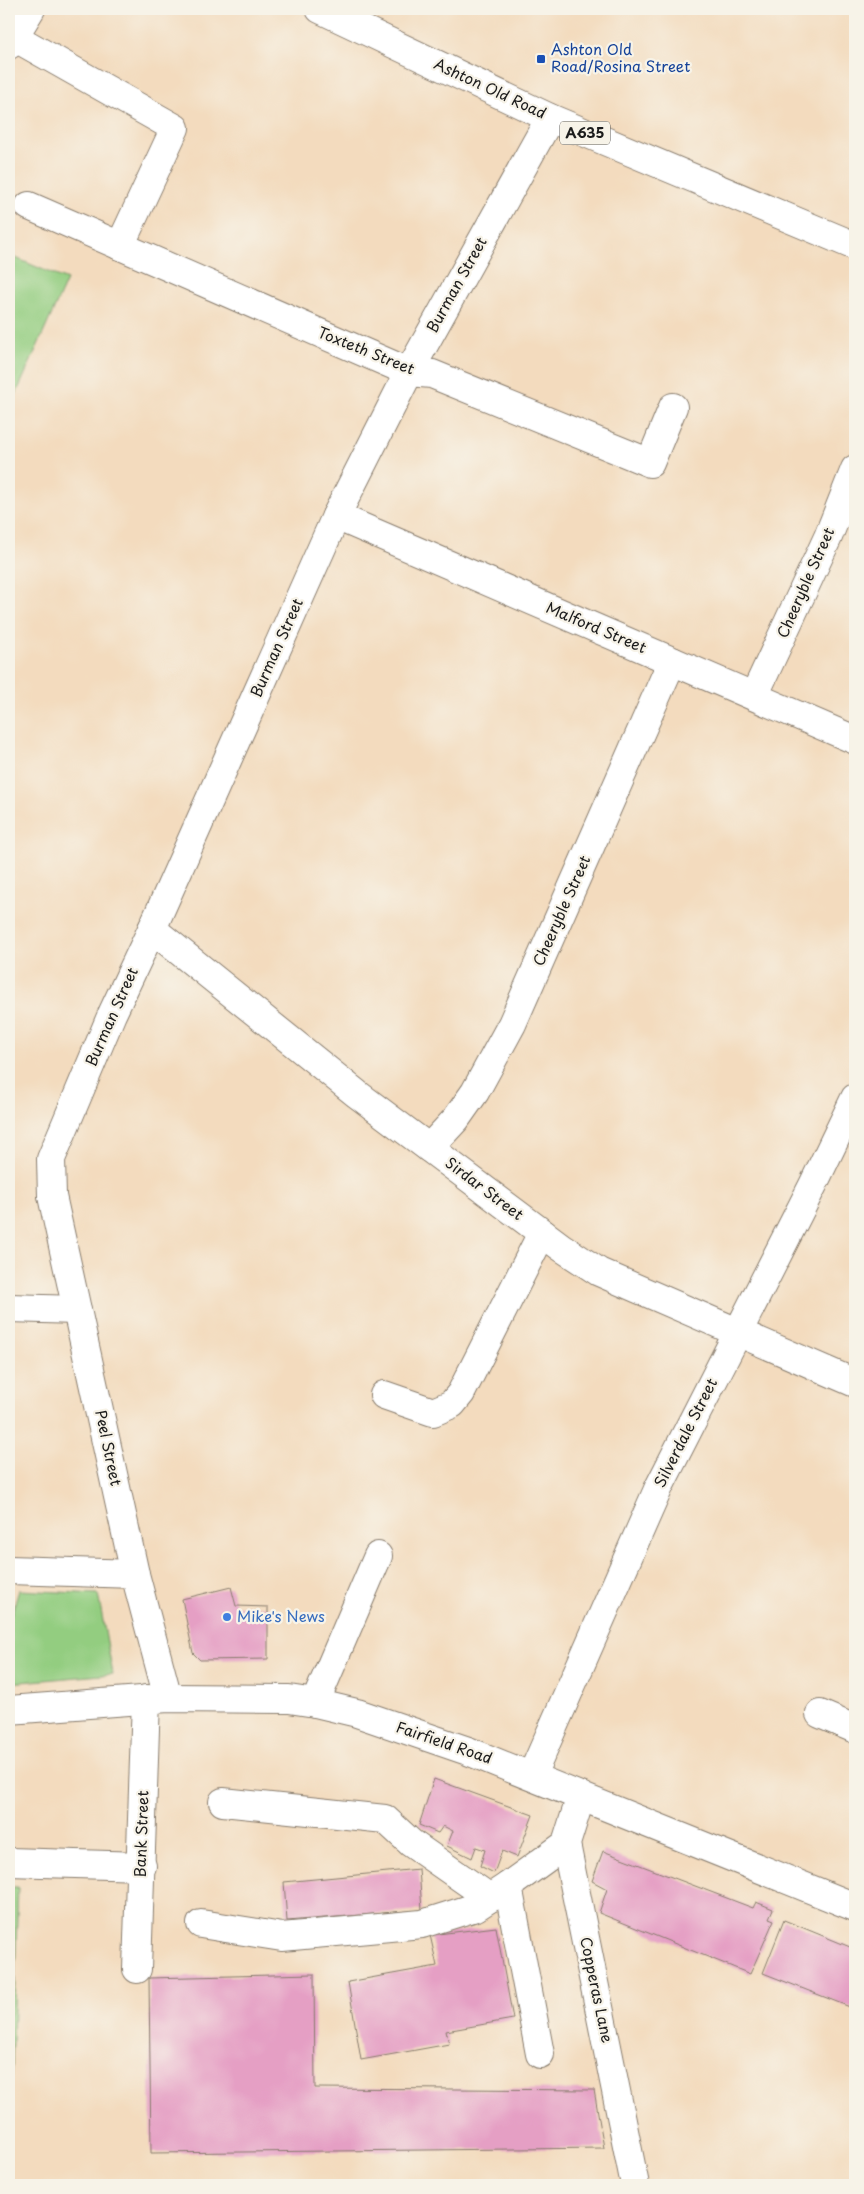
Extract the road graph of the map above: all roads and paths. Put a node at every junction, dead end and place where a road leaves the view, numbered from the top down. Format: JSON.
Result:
{"nodes":[{"id":1,"x":31,"y":9,"type":"edge"},
{"id":2,"x":320,"y":9,"type":"edge"},
{"id":3,"x":11,"y":41,"type":"edge"},
{"id":4,"x":550,"y":118,"type":"junction"},
{"id":5,"x":29,"y":206,"type":"dead end"},
{"id":6,"x":120,"y":246,"type":"junction"},
{"id":7,"x":855,"y":246,"type":"edge"},
{"id":8,"x":409,"y":372,"type":"junction"},
{"id":9,"x":673,"y":407,"type":"dead end"},
{"id":10,"x":855,"y":469,"type":"edge"},
{"id":11,"x":336,"y":516,"type":"junction"},
{"id":12,"x":672,"y":661,"type":"junction"},
{"id":13,"x":754,"y":696,"type":"junction"},
{"id":14,"x":855,"y":740,"type":"edge"},
{"id":15,"x":152,"y":929,"type":"junction"},
{"id":16,"x":855,"y":1098,"type":"edge"},
{"id":17,"x":429,"y":1148,"type":"junction"},
{"id":18,"x":52,"y":1196,"type":"joint"},
{"id":19,"x":542,"y":1233,"type":"junction"},
{"id":20,"x":9,"y":1308,"type":"edge"},
{"id":21,"x":77,"y":1310,"type":"junction"},
{"id":22,"x":737,"y":1333,"type":"junction"},
{"id":23,"x":855,"y":1382,"type":"edge"},
{"id":24,"x":384,"y":1395,"type":"dead end"},
{"id":25,"x":378,"y":1556,"type":"dead end"},
{"id":26,"x":9,"y":1570,"type":"edge"},
{"id":27,"x":135,"y":1574,"type":"junction"},
{"id":28,"x":157,"y":1699,"type":"junction"},
{"id":29,"x":315,"y":1703,"type":"junction"},
{"id":30,"x":9,"y":1710,"type":"edge"},
{"id":31,"x":820,"y":1714,"type":"dead end"},
{"id":32,"x":855,"y":1729,"type":"edge"},
{"id":33,"x":532,"y":1775,"type":"junction"},
{"id":34,"x":581,"y":1796,"type":"junction"},
{"id":35,"x":223,"y":1802,"type":"dead end"},
{"id":36,"x":566,"y":1844,"type":"junction"},
{"id":37,"x":9,"y":1862,"type":"edge"},
{"id":38,"x":142,"y":1866,"type":"junction"},
{"id":39,"x":499,"y":1892,"type":"junction"},
{"id":40,"x":855,"y":1907,"type":"edge"},
{"id":41,"x":201,"y":1924,"type":"dead end"},
{"id":42,"x":136,"y":1969,"type":"dead end"},
{"id":43,"x":540,"y":2054,"type":"dead end"},
{"id":44,"x":635,"y":2185,"type":"edge"}],
"edges":[{"from":1,"to":3,"type":"main road"},
{"from":2,"to":4,"type":"main road","name":"Ashton Old Road","number":"A635"},
{"from":3,"to":6,"type":"main road"},
{"from":4,"to":7,"type":"main road","name":"Ashton Old Road","number":"A635"},
{"from":4,"to":8,"type":"main road","name":"Burman Street"},
{"from":5,"to":6,"type":"main road","name":"Toxteth Street"},
{"from":6,"to":8,"type":"main road","name":"Toxteth Street"},
{"from":8,"to":9,"type":"main road","name":"Toxteth Street"},
{"from":8,"to":11,"type":"main road","name":"Burman Street"},
{"from":10,"to":13,"type":"main road","name":"Cheeryble Street"},
{"from":11,"to":12,"type":"main road","name":"Malford Street"},
{"from":11,"to":15,"type":"main road","name":"Burman Street"},
{"from":12,"to":13,"type":"main road","name":"Malford Street"},
{"from":12,"to":17,"type":"main road","name":"Cheeryble Street"},
{"from":13,"to":14,"type":"main road","name":"Malford Street"},
{"from":15,"to":17,"type":"main road","name":"Sirdar Street"},
{"from":15,"to":18,"type":"main road","name":"Burman Street"},
{"from":16,"to":22,"type":"main road","name":"Silverdale Street"},
{"from":17,"to":19,"type":"main road","name":"Sirdar Street"},
{"from":18,"to":21,"type":"main road","name":"Peel Street"},
{"from":19,"to":22,"type":"main road","name":"Sirdar Street"},
{"from":19,"to":24,"type":"main road"},
{"from":20,"to":21,"type":"main road"},
{"from":21,"to":27,"type":"main road","name":"Peel Street"},
{"from":22,"to":23,"type":"main road","name":"Sirdar Street"},
{"from":22,"to":33,"type":"main road","name":"Silverdale Street"},
{"from":25,"to":29,"type":"main road"},
{"from":26,"to":27,"type":"main road"},
{"from":27,"to":28,"type":"main road","name":"Peel Street"},
{"from":28,"to":29,"type":"main road","name":"Fairfield Road"},
{"from":28,"to":30,"type":"main road","name":"Fairfield Road"},
{"from":28,"to":38,"type":"main road","name":"Bank Street"},
{"from":29,"to":33,"type":"main road","name":"Fairfield Road"},
{"from":31,"to":32,"type":"main road"},
{"from":33,"to":34,"type":"main road","name":"Fairfield Road"},
{"from":34,"to":36,"type":"main road","name":"Copperas Lane"},
{"from":34,"to":40,"type":"main road","name":"Fairfield Road"},
{"from":35,"to":39,"type":"main road"},
{"from":36,"to":39,"type":"main road"},
{"from":36,"to":44,"type":"main road","name":"Copperas Lane"},
{"from":37,"to":38,"type":"main road"},
{"from":38,"to":42,"type":"main road","name":"Bank Street"},
{"from":39,"to":41,"type":"main road"},
{"from":39,"to":43,"type":"main road"}]}
